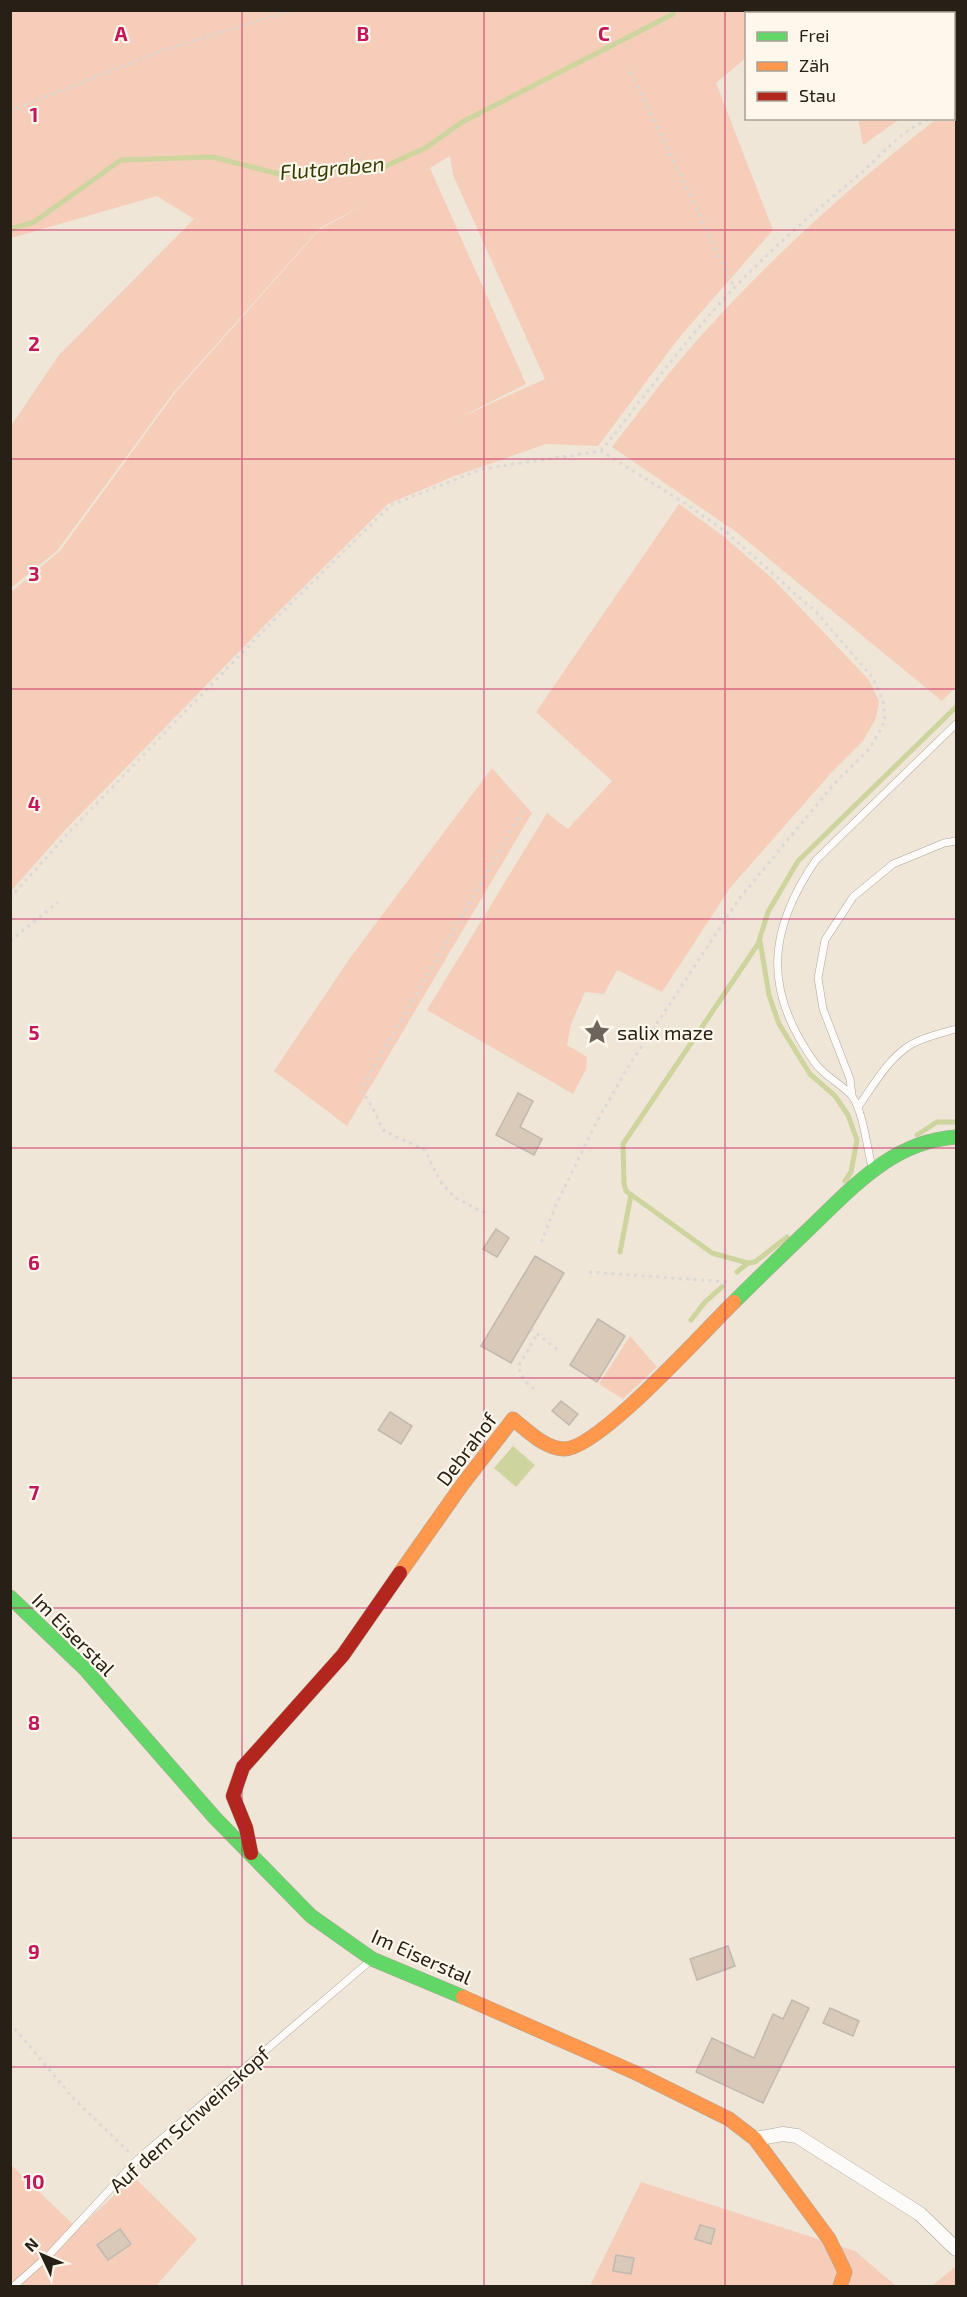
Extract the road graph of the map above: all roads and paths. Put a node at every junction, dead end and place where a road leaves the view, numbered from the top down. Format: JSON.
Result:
{"nodes":[{"id":1,"x":293,"y":10,"type":"edge"},
{"id":2,"x":631,"y":72,"type":"dead end"},
{"id":3,"x":10,"y":111,"type":"edge"},
{"id":4,"x":926,"y":120,"type":"edge"},
{"id":5,"x":734,"y":287,"type":"junction"},
{"id":6,"x":601,"y":451,"type":"junction"},
{"id":7,"x":957,"y":724,"type":"edge"},
{"id":8,"x":526,"y":806,"type":"dead end"},
{"id":9,"x":957,"y":841,"type":"edge"},
{"id":10,"x":10,"y":898,"type":"edge"},
{"id":11,"x":58,"y":902,"type":"dead end"},
{"id":12,"x":10,"y":941,"type":"edge"},
{"id":13,"x":957,"y":1029,"type":"edge"},
{"id":14,"x":852,"y":1095,"type":"junction"},
{"id":15,"x":858,"y":1107,"type":"junction"},
{"id":16,"x":957,"y":1137,"type":"edge"},
{"id":17,"x":872,"y":1169,"type":"junction"},
{"id":18,"x":486,"y":1213,"type":"dead end"},
{"id":19,"x":541,"y":1243,"type":"dead end"},
{"id":20,"x":589,"y":1272,"type":"dead end"},
{"id":21,"x":751,"y":1284,"type":"junction"},
{"id":22,"x":531,"y":1329,"type":"dead end"},
{"id":23,"x":537,"y":1334,"type":"junction"},
{"id":24,"x":560,"y":1351,"type":"dead end"},
{"id":25,"x":534,"y":1389,"type":"dead end"},
{"id":26,"x":10,"y":1597,"type":"edge"},
{"id":27,"x":251,"y":1853,"type":"junction"},
{"id":28,"x":372,"y":1959,"type":"junction"},
{"id":29,"x":10,"y":2023,"type":"edge"},
{"id":30,"x":755,"y":2139,"type":"junction"},
{"id":31,"x":137,"y":2160,"type":"junction"},
{"id":32,"x":957,"y":2249,"type":"edge"},
{"id":33,"x":14,"y":2286,"type":"edge"},
{"id":34,"x":840,"y":2286,"type":"edge"}],
"edges":[{"from":1,"to":3,"type":"path"},
{"from":2,"to":5,"type":"path"},
{"from":4,"to":5,"type":"path"},
{"from":5,"to":6,"type":"path"},
{"from":6,"to":10,"type":"path"},
{"from":6,"to":19,"type":"path"},
{"from":7,"to":14,"type":"lane"},
{"from":8,"to":18,"type":"path"},
{"from":9,"to":14,"type":"lane"},
{"from":11,"to":12,"type":"path"},
{"from":13,"to":15,"type":"lane"},
{"from":14,"to":15,"type":"lane"},
{"from":15,"to":17,"type":"lane"},
{"from":16,"to":17,"type":"street","name":"Debrahof"},
{"from":17,"to":21,"type":"street","name":"Debrahof"},
{"from":20,"to":21,"type":"path"},
{"from":21,"to":27,"type":"street","name":"Debrahof"},
{"from":22,"to":23,"type":"path"},
{"from":23,"to":24,"type":"path"},
{"from":23,"to":25,"type":"path"},
{"from":26,"to":27,"type":"street","name":"Im Eiserstal"},
{"from":27,"to":28,"type":"street","name":"Im Eiserstal"},
{"from":28,"to":30,"type":"street","name":"Im Eiserstal"},
{"from":28,"to":31,"type":"lane","name":"Auf dem Schweinskopf"},
{"from":29,"to":31,"type":"path"},
{"from":30,"to":32,"type":"street"},
{"from":30,"to":34,"type":"street","name":"Im Eiserstal"},
{"from":31,"to":33,"type":"lane","name":"Auf dem Schweinskopf"}]}
